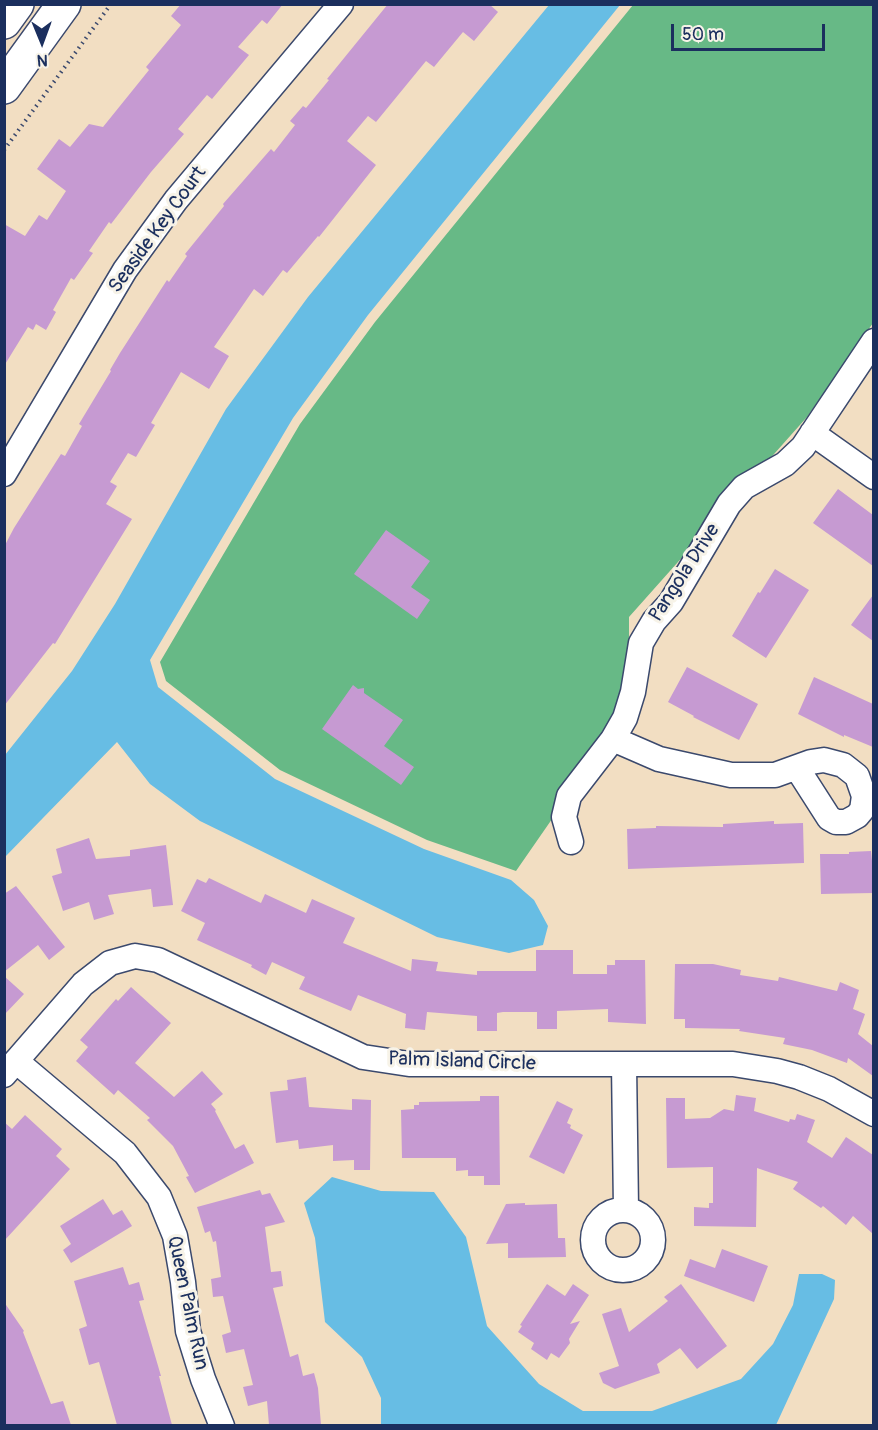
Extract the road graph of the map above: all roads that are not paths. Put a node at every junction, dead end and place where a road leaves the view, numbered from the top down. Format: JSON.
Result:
{"nodes":[{"id":1,"x":17,"y":4,"type":"edge"},
{"id":2,"x":64,"y":4,"type":"edge"},
{"id":3,"x":340,"y":4,"type":"edge"},
{"id":4,"x":4,"y":22,"type":"edge"},
{"id":5,"x":4,"y":87,"type":"edge"},
{"id":6,"x":873,"y":342,"type":"edge"},
{"id":7,"x":812,"y":434,"type":"junction"},
{"id":8,"x":4,"y":474,"type":"edge"},
{"id":9,"x":873,"y":477,"type":"edge"},
{"id":10,"x":613,"y":739,"type":"junction"},
{"id":11,"x":796,"y":768,"type":"dead end"},
{"id":12,"x":571,"y":842,"type":"dead end"},
{"id":13,"x":624,"y":1064,"type":"junction"},
{"id":14,"x":10,"y":1068,"type":"edge"},
{"id":15,"x":873,"y":1114,"type":"edge"},
{"id":16,"x":626,"y":1209,"type":"dead end"},
{"id":17,"x":222,"y":1425,"type":"edge"}],
"edges":[{"from":1,"to":4,"type":"main road"},
{"from":2,"to":5,"type":"main road"},
{"from":3,"to":8,"type":"street","name":"Seaside Key Court"},
{"from":6,"to":7,"type":"street","name":"Pangola Drive"},
{"from":7,"to":9,"type":"street"},
{"from":7,"to":10,"type":"street","name":"Pangola Drive"},
{"from":10,"to":11,"type":"street"},
{"from":10,"to":12,"type":"street","name":"Pangola Drive"},
{"from":13,"to":14,"type":"street","name":"Palm Island Circle"},
{"from":13,"to":15,"type":"street","name":"Palm Island Circle"},
{"from":13,"to":16,"type":"street"},
{"from":14,"to":17,"type":"street","name":"Queen Palm Run"}]}
